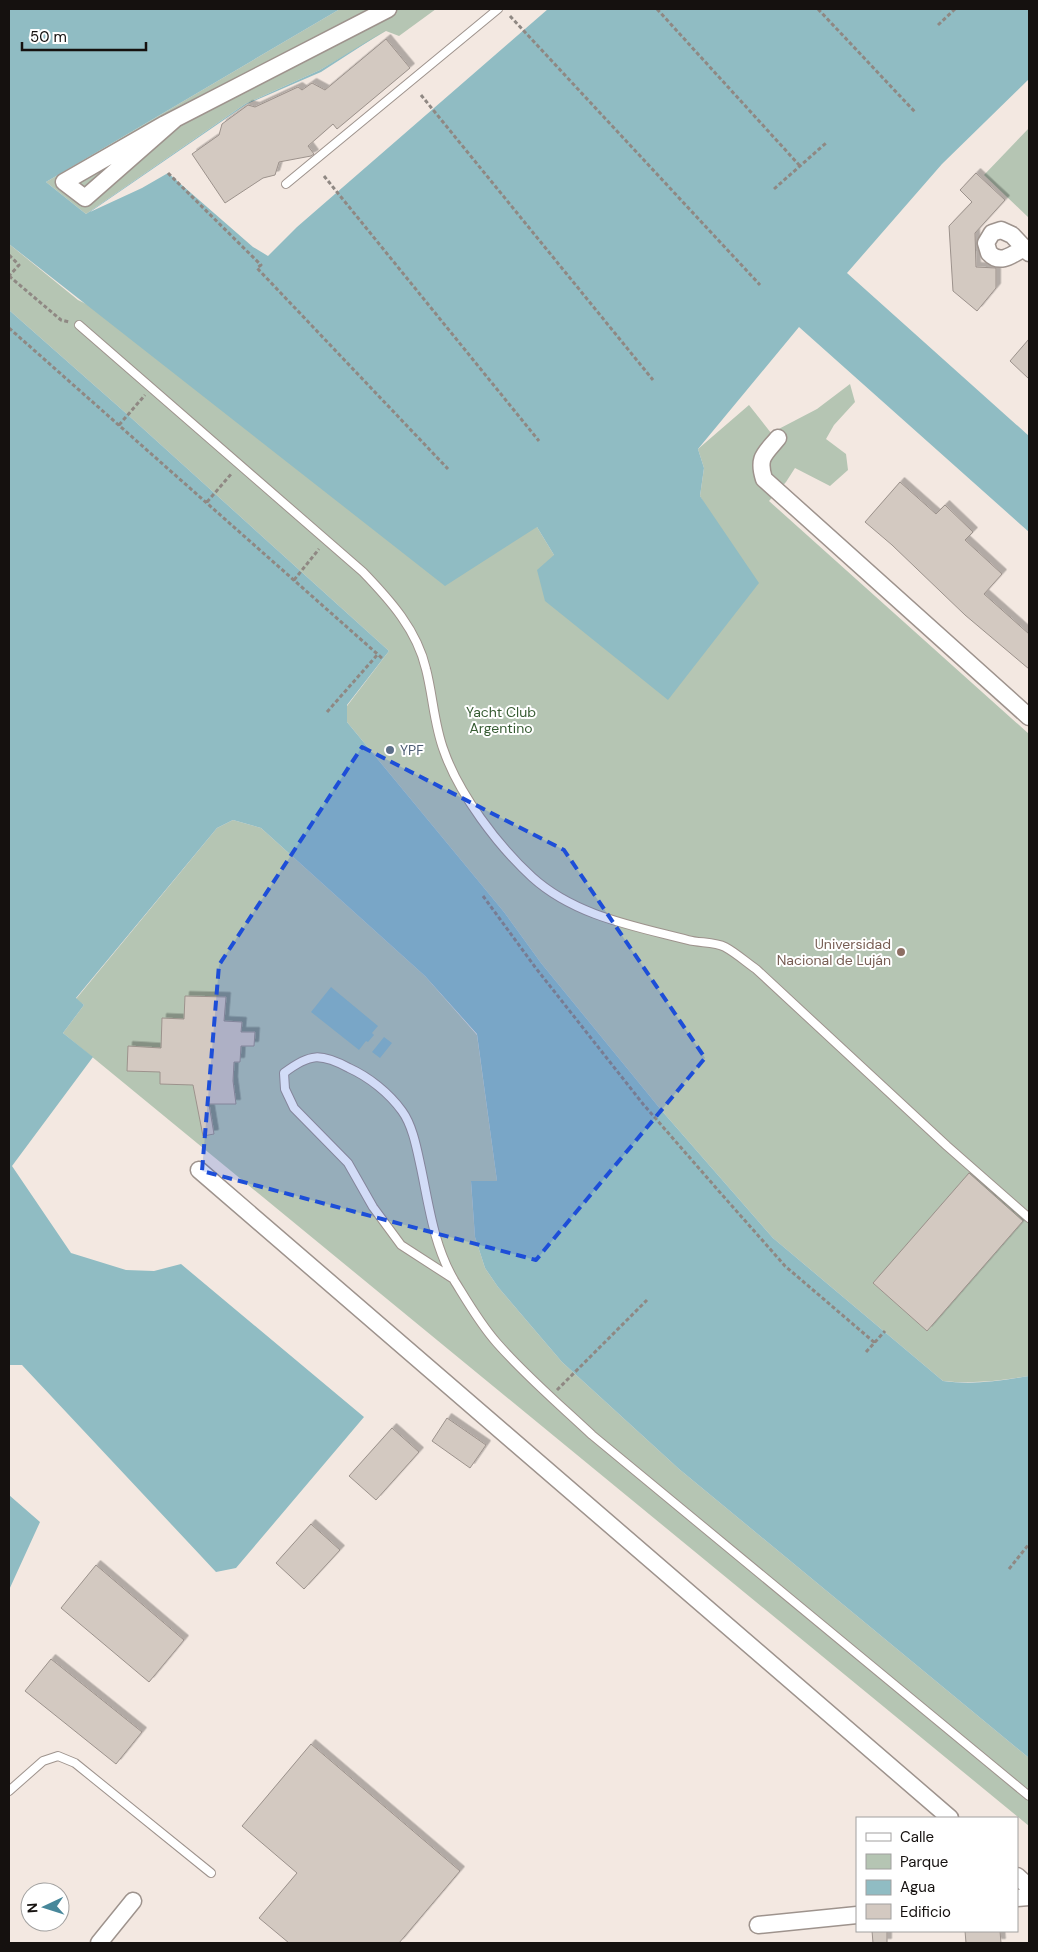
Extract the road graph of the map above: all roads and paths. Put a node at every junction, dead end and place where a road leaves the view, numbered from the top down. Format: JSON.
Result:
{"nodes":[{"id":1,"x":388,"y":9,"type":"edge"},
{"id":2,"x":498,"y":9,"type":"edge"},
{"id":3,"x":657,"y":9,"type":"edge"},
{"id":4,"x":818,"y":9,"type":"edge"},
{"id":5,"x":955,"y":9,"type":"edge"},
{"id":6,"x":510,"y":16,"type":"dead end"},
{"id":7,"x":938,"y":25,"type":"dead end"},
{"id":8,"x":421,"y":95,"type":"dead end"},
{"id":9,"x":916,"y":112,"type":"dead end"},
{"id":10,"x":175,"y":119,"type":"junction"},
{"id":11,"x":826,"y":143,"type":"dead end"},
{"id":12,"x":800,"y":166,"type":"junction"},
{"id":13,"x":168,"y":173,"type":"dead end"},
{"id":14,"x":324,"y":176,"type":"dead end"},
{"id":15,"x":286,"y":184,"type":"dead end"},
{"id":16,"x":774,"y":189,"type":"dead end"},
{"id":17,"x":9,"y":255,"type":"edge"},
{"id":18,"x":9,"y":276,"type":"edge"},
{"id":19,"x":760,"y":285,"type":"dead end"},
{"id":20,"x":79,"y":325,"type":"joint"},
{"id":21,"x":9,"y":328,"type":"edge"},
{"id":22,"x":653,"y":380,"type":"dead end"},
{"id":23,"x":151,"y":388,"type":"junction"},
{"id":24,"x":119,"y":425,"type":"junction"},
{"id":25,"x":778,"y":438,"type":"dead end"},
{"id":26,"x":539,"y":441,"type":"dead end"},
{"id":27,"x":239,"y":465,"type":"junction"},
{"id":28,"x":448,"y":469,"type":"dead end"},
{"id":29,"x":206,"y":502,"type":"junction"},
{"id":30,"x":326,"y":541,"type":"junction"},
{"id":31,"x":294,"y":580,"type":"junction"},
{"id":32,"x":378,"y":654,"type":"junction"},
{"id":33,"x":384,"y":658,"type":"dead end"},
{"id":34,"x":327,"y":712,"type":"dead end"},
{"id":35,"x":1029,"y":717,"type":"edge"},
{"id":36,"x":483,"y":896,"type":"dead end"},
{"id":37,"x":199,"y":1170,"type":"dead end"},
{"id":38,"x":1029,"y":1218,"type":"edge"},
{"id":39,"x":452,"y":1278,"type":"junction"},
{"id":40,"x":647,"y":1300,"type":"dead end"},
{"id":41,"x":885,"y":1331,"type":"dead end"},
{"id":42,"x":875,"y":1343,"type":"junction"},
{"id":43,"x":866,"y":1352,"type":"dead end"},
{"id":44,"x":550,"y":1396,"type":"junction"},
{"id":45,"x":1029,"y":1544,"type":"edge"},
{"id":46,"x":1009,"y":1569,"type":"dead end"},
{"id":47,"x":9,"y":1791,"type":"edge"},
{"id":48,"x":1029,"y":1796,"type":"edge"},
{"id":49,"x":949,"y":1817,"type":"edge"},
{"id":50,"x":211,"y":1873,"type":"dead end"},
{"id":51,"x":1018,"y":1877,"type":"edge"},
{"id":52,"x":1029,"y":1887,"type":"edge"},
{"id":53,"x":133,"y":1901,"type":"dead end"},
{"id":54,"x":856,"y":1914,"type":"edge"},
{"id":55,"x":758,"y":1925,"type":"dead end"},
{"id":56,"x":99,"y":1943,"type":"edge"}],
"edges":[{"from":1,"to":10,"type":"street"},
{"from":2,"to":15,"type":"lane"},
{"from":3,"to":12,"type":"path"},
{"from":4,"to":9,"type":"path"},
{"from":5,"to":7,"type":"path"},
{"from":6,"to":19,"type":"path"},
{"from":8,"to":22,"type":"path"},
{"from":10,"to":10,"type":"street"},
{"from":11,"to":12,"type":"path"},
{"from":12,"to":16,"type":"path"},
{"from":13,"to":28,"type":"path"},
{"from":14,"to":26,"type":"path"},
{"from":17,"to":18,"type":"path"},
{"from":18,"to":20,"type":"path"},
{"from":20,"to":23,"type":"lane"},
{"from":21,"to":24,"type":"path"},
{"from":23,"to":24,"type":"path"},
{"from":23,"to":27,"type":"lane"},
{"from":24,"to":29,"type":"path"},
{"from":25,"to":35,"type":"street"},
{"from":27,"to":29,"type":"path"},
{"from":27,"to":30,"type":"lane"},
{"from":29,"to":31,"type":"path"},
{"from":30,"to":31,"type":"path"},
{"from":30,"to":38,"type":"lane"},
{"from":31,"to":32,"type":"path"},
{"from":32,"to":33,"type":"path"},
{"from":32,"to":34,"type":"path"},
{"from":36,"to":42,"type":"path"},
{"from":37,"to":49,"type":"street"},
{"from":39,"to":39,"type":"lane"},
{"from":39,"to":44,"type":"lane"},
{"from":40,"to":44,"type":"path"},
{"from":41,"to":42,"type":"path"},
{"from":42,"to":43,"type":"path"},
{"from":44,"to":48,"type":"lane"},
{"from":45,"to":46,"type":"path"},
{"from":47,"to":50,"type":"lane"},
{"from":51,"to":52,"type":"street"},
{"from":53,"to":56,"type":"street"},
{"from":54,"to":55,"type":"street"}]}
